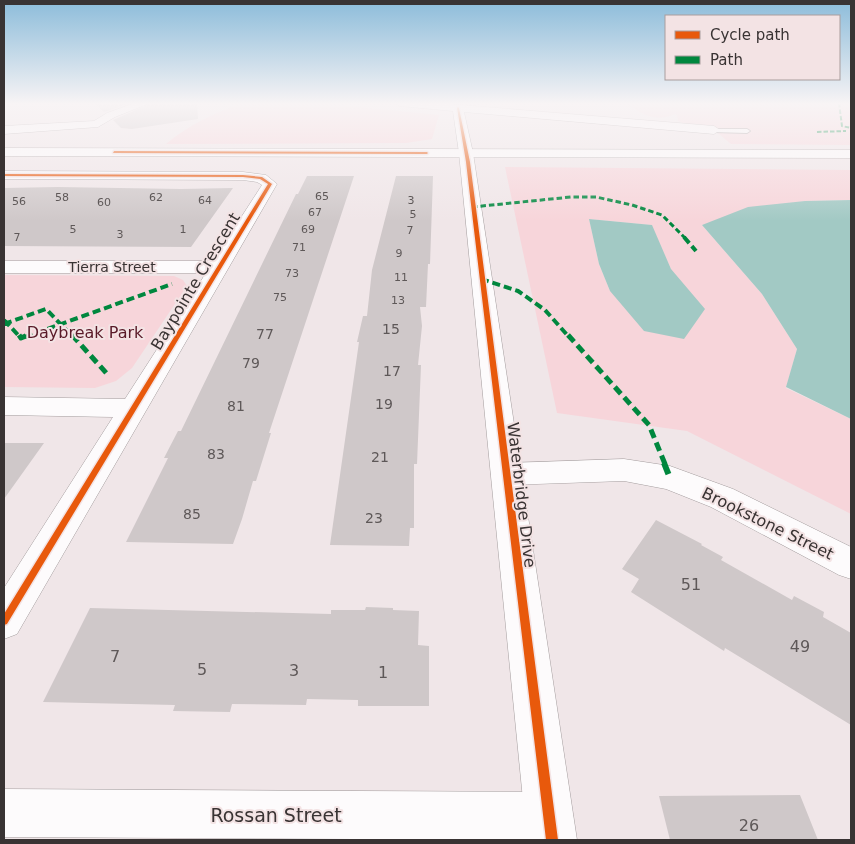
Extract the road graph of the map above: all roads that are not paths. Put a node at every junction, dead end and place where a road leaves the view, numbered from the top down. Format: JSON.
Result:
{"nodes":[{"id":1,"x":464,"y":142,"type":"edge"},
{"id":2,"x":4,"y":152,"type":"edge"},
{"id":3,"x":466,"y":153,"type":"junction"},
{"id":4,"x":851,"y":154,"type":"edge"},
{"id":5,"x":4,"y":175,"type":"edge"},
{"id":6,"x":4,"y":267,"type":"edge"},
{"id":7,"x":219,"y":267,"type":"junction"},
{"id":8,"x":4,"y":406,"type":"edge"},
{"id":9,"x":135,"y":408,"type":"junction"},
{"id":10,"x":506,"y":474,"type":"junction"},
{"id":11,"x":851,"y":564,"type":"edge"},
{"id":12,"x":4,"y":622,"type":"edge"},
{"id":13,"x":4,"y":813,"type":"edge"},
{"id":14,"x":550,"y":828,"type":"edge"}],
"edges":[{"from":1,"to":3,"type":"street","name":"Waterbridge Drive"},
{"from":2,"to":3,"type":"street"},
{"from":3,"to":4,"type":"street"},
{"from":3,"to":10,"type":"street","name":"Waterbridge Drive"},
{"from":5,"to":7,"type":"street","name":"Baypointe Crescent"},
{"from":6,"to":7,"type":"street","name":"Tierra Street"},
{"from":7,"to":9,"type":"street","name":"Baypointe Crescent"},
{"from":8,"to":9,"type":"street"},
{"from":9,"to":12,"type":"street","name":"Baypointe Crescent"},
{"from":10,"to":11,"type":"street","name":"Brookstone Street"},
{"from":10,"to":14,"type":"street","name":"Waterbridge Drive"},
{"from":13,"to":14,"type":"street","name":"Rossan Street"}]}
